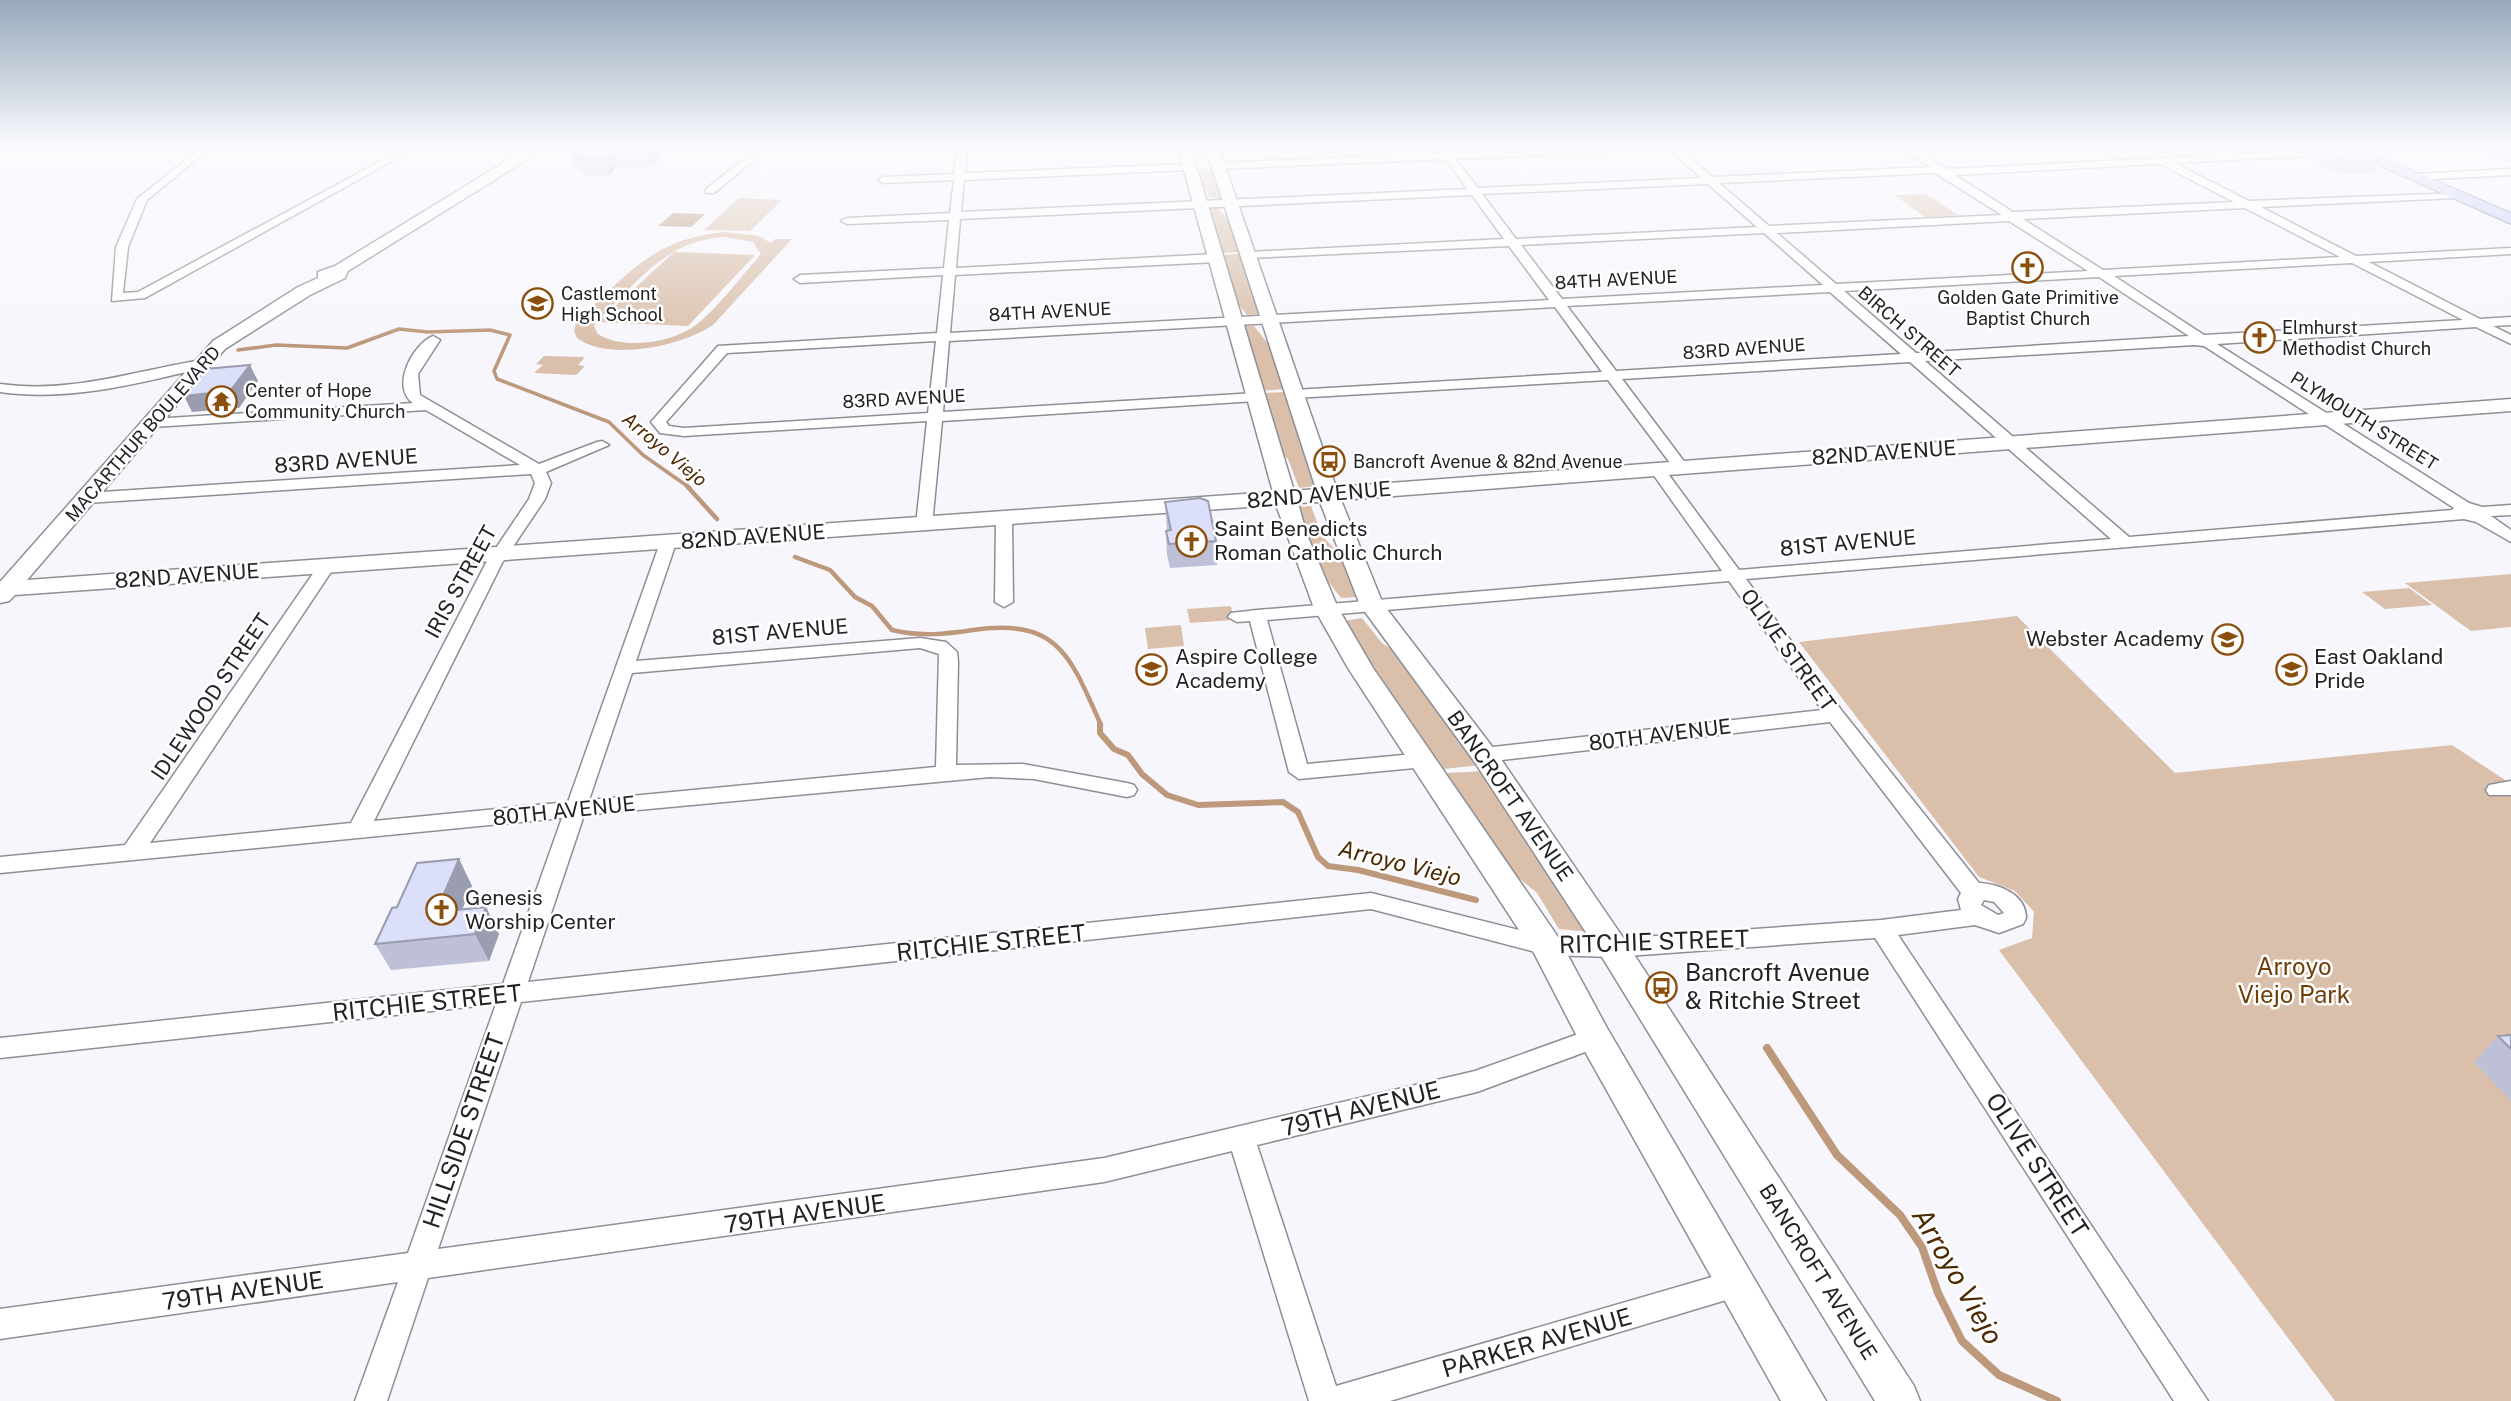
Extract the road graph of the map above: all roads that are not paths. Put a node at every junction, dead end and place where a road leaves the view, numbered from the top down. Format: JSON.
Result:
{"nodes":[{"id":1,"x":136,"y":214,"type":"edge"},
{"id":2,"x":288,"y":214,"type":"edge"},
{"id":3,"x":429,"y":214,"type":"edge"},
{"id":4,"x":989,"y":214,"type":"edge"},
{"id":5,"x":1203,"y":214,"type":"edge"},
{"id":6,"x":1234,"y":214,"type":"edge"},
{"id":7,"x":1491,"y":214,"type":"edge"},
{"id":8,"x":1748,"y":214,"type":"edge"},
{"id":9,"x":2008,"y":214,"type":"edge"},
{"id":10,"x":2079,"y":214,"type":"edge"},
{"id":11,"x":2265,"y":214,"type":"edge"},
{"id":12,"x":956,"y":216,"type":"junction"},
{"id":13,"x":2014,"y":218,"type":"junction"},
{"id":14,"x":847,"y":221,"type":"dead end"},
{"id":15,"x":1766,"y":230,"type":"junction"},
{"id":16,"x":1514,"y":243,"type":"junction"},
{"id":17,"x":2511,"y":251,"type":"edge"},
{"id":18,"x":1248,"y":255,"type":"junction"},
{"id":19,"x":1216,"y":258,"type":"junction"},
{"id":20,"x":2352,"y":259,"type":"junction"},
{"id":21,"x":949,"y":271,"type":"junction"},
{"id":22,"x":2101,"y":274,"type":"junction"},
{"id":23,"x":800,"y":279,"type":"dead end"},
{"id":24,"x":1831,"y":288,"type":"junction"},
{"id":25,"x":304,"y":291,"type":"joint"},
{"id":26,"x":1557,"y":303,"type":"junction"},
{"id":27,"x":1269,"y":319,"type":"junction"},
{"id":28,"x":1234,"y":321,"type":"junction"},
{"id":29,"x":2511,"y":321,"type":"edge"},
{"id":30,"x":2476,"y":323,"type":"junction"},
{"id":31,"x":943,"y":337,"type":"junction"},
{"id":32,"x":433,"y":340,"type":"dead end"},
{"id":33,"x":2203,"y":340,"type":"junction"},
{"id":34,"x":2511,"y":340,"type":"edge"},
{"id":35,"x":723,"y":349,"type":"joint"},
{"id":36,"x":1911,"y":357,"type":"junction"},
{"id":37,"x":202,"y":364,"type":"junction"},
{"id":38,"x":1610,"y":377,"type":"junction"},
{"id":39,"x":0,"y":388,"type":"edge"},
{"id":40,"x":1294,"y":394,"type":"junction"},
{"id":41,"x":1256,"y":397,"type":"junction"},
{"id":42,"x":2511,"y":405,"type":"edge"},
{"id":43,"x":426,"y":406,"type":"junction"},
{"id":44,"x":935,"y":417,"type":"junction"},
{"id":45,"x":2325,"y":419,"type":"junction"},
{"id":46,"x":152,"y":423,"type":"junction"},
{"id":47,"x":2012,"y":443,"type":"junction"},
{"id":48,"x":602,"y":446,"type":"dead end"},
{"id":49,"x":537,"y":468,"type":"junction"},
{"id":50,"x":1681,"y":468,"type":"junction"},
{"id":51,"x":1658,"y":470,"type":"junction"},
{"id":52,"x":1328,"y":494,"type":"junction"},
{"id":53,"x":87,"y":498,"type":"junction"},
{"id":54,"x":1285,"y":498,"type":"junction"},
{"id":55,"x":2511,"y":510,"type":"edge"},
{"id":56,"x":2464,"y":511,"type":"junction"},
{"id":57,"x":2481,"y":515,"type":"junction"},
{"id":58,"x":1004,"y":519,"type":"junction"},
{"id":59,"x":924,"y":525,"type":"junction"},
{"id":60,"x":2511,"y":537,"type":"edge"},
{"id":61,"x":2123,"y":541,"type":"junction"},
{"id":62,"x":668,"y":543,"type":"junction"},
{"id":63,"x":498,"y":555,"type":"junction"},
{"id":64,"x":327,"y":566,"type":"junction"},
{"id":65,"x":1734,"y":576,"type":"junction"},
{"id":66,"x":3,"y":592,"type":"edge"},
{"id":67,"x":1004,"y":602,"type":"dead end"},
{"id":68,"x":1373,"y":605,"type":"junction"},
{"id":69,"x":1326,"y":608,"type":"junction"},
{"id":70,"x":624,"y":668,"type":"junction"},
{"id":71,"x":1835,"y":715,"type":"junction"},
{"id":72,"x":1484,"y":755,"type":"junction"},
{"id":73,"x":1426,"y":760,"type":"junction"},
{"id":74,"x":946,"y":773,"type":"junction"},
{"id":75,"x":1127,"y":790,"type":"dead end"},
{"id":76,"x":576,"y":810,"type":"junction"},
{"id":77,"x":358,"y":831,"type":"junction"},
{"id":78,"x":132,"y":852,"type":"junction"},
{"id":79,"x":0,"y":865,"type":"edge"},
{"id":80,"x":1975,"y":905,"type":"joint"},
{"id":81,"x":1881,"y":929,"type":"junction"},
{"id":82,"x":1546,"y":946,"type":"junction"},
{"id":83,"x":1613,"y":948,"type":"junction"},
{"id":84,"x":512,"y":995,"type":"junction"},
{"id":85,"x":1595,"y":1038,"type":"junction"},
{"id":86,"x":0,"y":1048,"type":"edge"},
{"id":87,"x":1242,"y":1139,"type":"junction"},
{"id":88,"x":416,"y":1267,"type":"junction"},
{"id":89,"x":1736,"y":1284,"type":"junction"},
{"id":90,"x":0,"y":1324,"type":"edge"},
{"id":91,"x":371,"y":1401,"type":"edge"},
{"id":92,"x":1325,"y":1401,"type":"edge"},
{"id":93,"x":1338,"y":1401,"type":"edge"},
{"id":94,"x":1805,"y":1401,"type":"edge"},
{"id":95,"x":1899,"y":1401,"type":"edge"},
{"id":96,"x":2192,"y":1401,"type":"edge"}],
"edges":[{"from":1,"to":2,"type":"street"},
{"from":3,"to":25,"type":"main road","name":"MACARTHUR BOULEVARD"},
{"from":4,"to":12,"type":"street"},
{"from":5,"to":19,"type":"main road"},
{"from":6,"to":18,"type":"main road","name":"BANCROFT AVENUE"},
{"from":7,"to":16,"type":"street"},
{"from":8,"to":15,"type":"street","name":"BIRCH STREET"},
{"from":9,"to":13,"type":"street","name":"PLYMOUTH STREET"},
{"from":10,"to":13,"type":"street"},
{"from":11,"to":20,"type":"street"},
{"from":12,"to":14,"type":"street"},
{"from":12,"to":21,"type":"street"},
{"from":13,"to":15,"type":"street"},
{"from":13,"to":22,"type":"street","name":"PLYMOUTH STREET"},
{"from":15,"to":16,"type":"street"},
{"from":15,"to":24,"type":"street","name":"BIRCH STREET"},
{"from":16,"to":18,"type":"street"},
{"from":16,"to":26,"type":"street"},
{"from":17,"to":20,"type":"street","name":"84TH AVENUE"},
{"from":18,"to":27,"type":"main road","name":"BANCROFT AVENUE"},
{"from":19,"to":21,"type":"street"},
{"from":19,"to":28,"type":"main road"},
{"from":20,"to":22,"type":"street","name":"84TH AVENUE"},
{"from":20,"to":30,"type":"street"},
{"from":21,"to":23,"type":"street"},
{"from":21,"to":31,"type":"street"},
{"from":22,"to":24,"type":"street","name":"84TH AVENUE"},
{"from":22,"to":33,"type":"street","name":"PLYMOUTH STREET"},
{"from":24,"to":26,"type":"street","name":"84TH AVENUE"},
{"from":24,"to":36,"type":"street","name":"BIRCH STREET"},
{"from":25,"to":37,"type":"main road","name":"MACARTHUR BOULEVARD"},
{"from":26,"to":27,"type":"street","name":"84TH AVENUE"},
{"from":26,"to":38,"type":"street"},
{"from":27,"to":28,"type":"street","name":"84TH AVENUE"},
{"from":27,"to":40,"type":"main road","name":"BANCROFT AVENUE"},
{"from":28,"to":31,"type":"street","name":"84TH AVENUE"},
{"from":28,"to":41,"type":"main road"},
{"from":29,"to":30,"type":"street","name":"83RD AVENUE"},
{"from":30,"to":33,"type":"street","name":"83RD AVENUE"},
{"from":30,"to":34,"type":"street"},
{"from":31,"to":35,"type":"street","name":"84TH AVENUE"},
{"from":31,"to":44,"type":"street"},
{"from":32,"to":43,"type":"street"},
{"from":33,"to":36,"type":"street","name":"83RD AVENUE"},
{"from":33,"to":45,"type":"street","name":"PLYMOUTH STREET"},
{"from":35,"to":44,"type":"street","name":"83RD AVENUE"},
{"from":36,"to":38,"type":"street","name":"83RD AVENUE"},
{"from":36,"to":47,"type":"street","name":"BIRCH STREET"},
{"from":37,"to":39,"type":"street"},
{"from":37,"to":46,"type":"main road","name":"MACARTHUR BOULEVARD"},
{"from":38,"to":40,"type":"street","name":"83RD AVENUE"},
{"from":38,"to":50,"type":"street"},
{"from":40,"to":52,"type":"main road","name":"BANCROFT AVENUE"},
{"from":41,"to":44,"type":"street","name":"83RD AVENUE"},
{"from":41,"to":54,"type":"main road"},
{"from":42,"to":45,"type":"main road","name":"82ND AVENUE"},
{"from":43,"to":46,"type":"street"},
{"from":43,"to":49,"type":"street"},
{"from":44,"to":59,"type":"street"},
{"from":45,"to":47,"type":"main road","name":"82ND AVENUE"},
{"from":45,"to":56,"type":"street","name":"PLYMOUTH STREET"},
{"from":46,"to":53,"type":"main road","name":"MACARTHUR BOULEVARD"},
{"from":47,"to":50,"type":"main road","name":"82ND AVENUE"},
{"from":47,"to":61,"type":"street","name":"BIRCH STREET"},
{"from":48,"to":49,"type":"street","name":"83RD AVENUE"},
{"from":49,"to":53,"type":"street","name":"83RD AVENUE"},
{"from":49,"to":63,"type":"street","name":"IRIS STREET"},
{"from":50,"to":51,"type":"main road","name":"82ND AVENUE"},
{"from":51,"to":52,"type":"main road","name":"82ND AVENUE"},
{"from":51,"to":65,"type":"street","name":"OLIVE STREET"},
{"from":52,"to":54,"type":"main road","name":"82ND AVENUE"},
{"from":52,"to":68,"type":"main road","name":"BANCROFT AVENUE"},
{"from":53,"to":66,"type":"main road","name":"MACARTHUR BOULEVARD"},
{"from":54,"to":58,"type":"main road","name":"82ND AVENUE"},
{"from":54,"to":69,"type":"main road"},
{"from":55,"to":57,"type":"street"},
{"from":56,"to":57,"type":"street"},
{"from":56,"to":61,"type":"street","name":"81ST AVENUE"},
{"from":57,"to":60,"type":"street"},
{"from":58,"to":59,"type":"main road","name":"82ND AVENUE"},
{"from":58,"to":67,"type":"street"},
{"from":59,"to":62,"type":"main road","name":"82ND AVENUE"},
{"from":61,"to":65,"type":"street","name":"81ST AVENUE"},
{"from":62,"to":63,"type":"main road","name":"82ND AVENUE"},
{"from":62,"to":70,"type":"street","name":"HILLSIDE STREET"},
{"from":63,"to":64,"type":"main road","name":"82ND AVENUE"},
{"from":63,"to":77,"type":"street","name":"IRIS STREET"},
{"from":64,"to":66,"type":"main road","name":"82ND AVENUE"},
{"from":64,"to":78,"type":"street","name":"IDLEWOOD STREET"},
{"from":65,"to":68,"type":"street","name":"81ST AVENUE"},
{"from":65,"to":71,"type":"street","name":"OLIVE STREET"},
{"from":68,"to":69,"type":"street","name":"81ST AVENUE"},
{"from":68,"to":72,"type":"main road","name":"BANCROFT AVENUE"},
{"from":69,"to":73,"type":"main road"},
{"from":69,"to":73,"type":"street","name":"81ST AVENUE"},
{"from":70,"to":74,"type":"street","name":"81ST AVENUE"},
{"from":70,"to":76,"type":"street","name":"HILLSIDE STREET"},
{"from":71,"to":72,"type":"street","name":"80TH AVENUE"},
{"from":71,"to":80,"type":"street","name":"OLIVE STREET"},
{"from":72,"to":83,"type":"main road","name":"BANCROFT AVENUE"},
{"from":73,"to":82,"type":"main road"},
{"from":74,"to":75,"type":"street","name":"80TH AVENUE"},
{"from":74,"to":76,"type":"street","name":"80TH AVENUE"},
{"from":76,"to":77,"type":"street","name":"80TH AVENUE"},
{"from":76,"to":84,"type":"street","name":"HILLSIDE STREET"},
{"from":77,"to":78,"type":"street","name":"80TH AVENUE"},
{"from":78,"to":79,"type":"street","name":"80TH AVENUE"},
{"from":80,"to":81,"type":"street","name":"RITCHIE STREET"},
{"from":81,"to":83,"type":"street","name":"RITCHIE STREET"},
{"from":81,"to":96,"type":"street","name":"OLIVE STREET"},
{"from":82,"to":83,"type":"street","name":"RITCHIE STREET"},
{"from":82,"to":84,"type":"street","name":"RITCHIE STREET"},
{"from":82,"to":85,"type":"main road"},
{"from":83,"to":95,"type":"main road","name":"BANCROFT AVENUE"},
{"from":84,"to":86,"type":"street","name":"RITCHIE STREET"},
{"from":84,"to":88,"type":"street","name":"HILLSIDE STREET"},
{"from":85,"to":87,"type":"street","name":"79TH AVENUE"},
{"from":85,"to":89,"type":"main road"},
{"from":87,"to":88,"type":"street","name":"79TH AVENUE"},
{"from":87,"to":92,"type":"street"},
{"from":88,"to":90,"type":"street","name":"79TH AVENUE"},
{"from":88,"to":91,"type":"street","name":"HILLSIDE STREET"},
{"from":89,"to":93,"type":"street","name":"PARKER AVENUE"},
{"from":89,"to":94,"type":"main road"}]}
